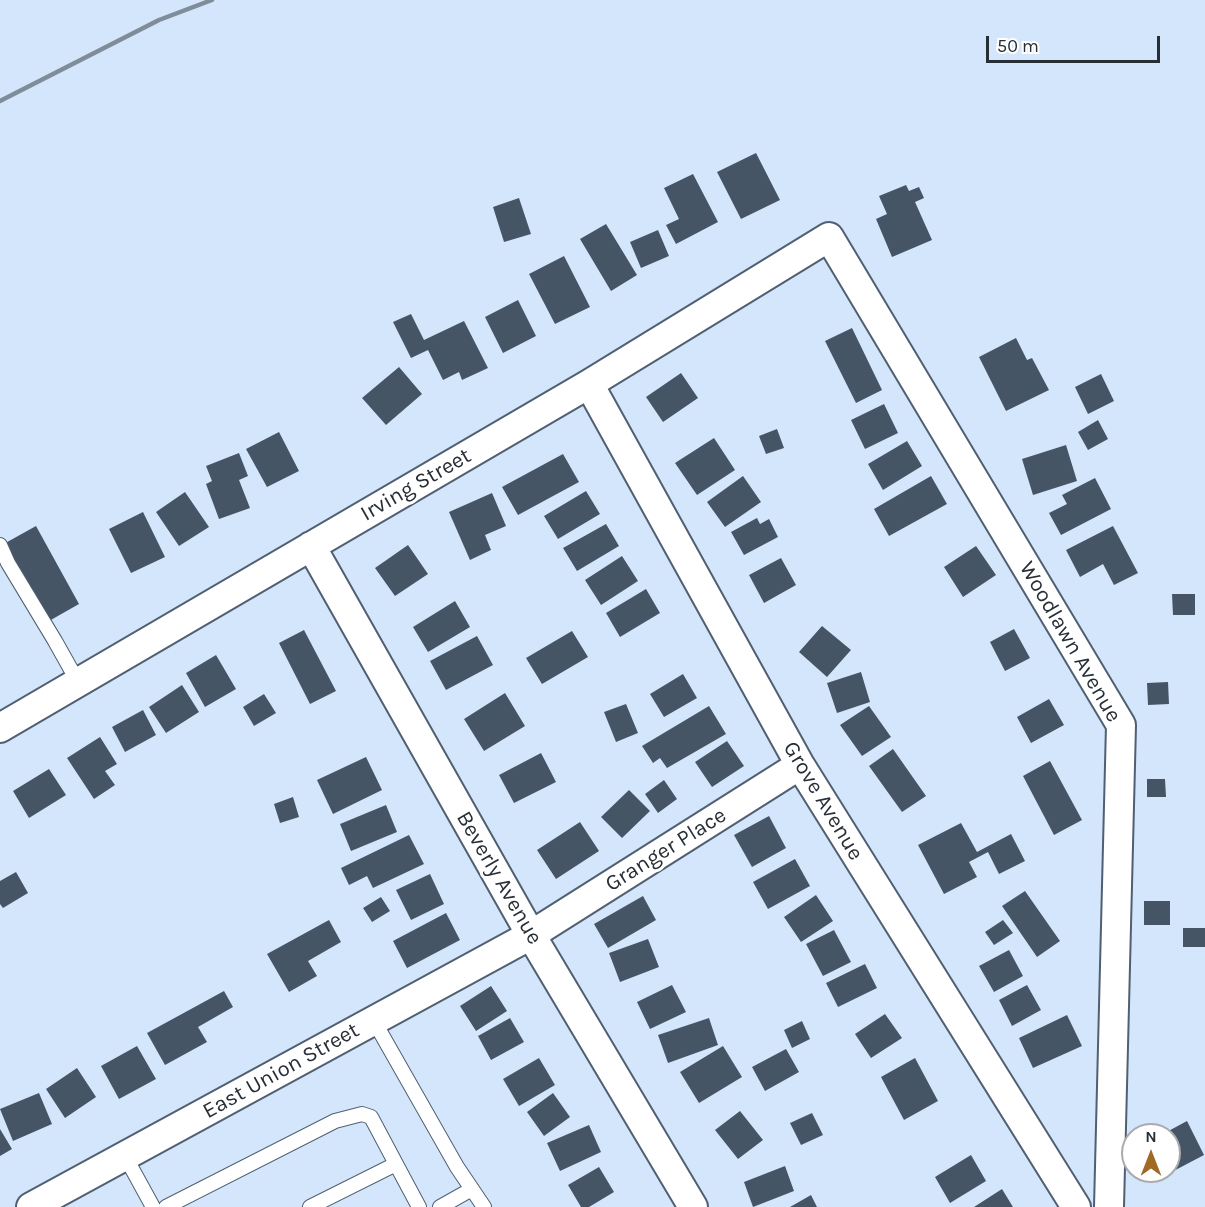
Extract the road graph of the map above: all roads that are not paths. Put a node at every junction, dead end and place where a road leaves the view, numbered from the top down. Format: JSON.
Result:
{"nodes":[{"id":1,"x":829,"y":237,"type":"joint"},
{"id":2,"x":589,"y":384,"type":"junction"},
{"id":3,"x":0,"y":545,"type":"edge"},
{"id":4,"x":311,"y":546,"type":"junction"},
{"id":5,"x":78,"y":682,"type":"junction"},
{"id":6,"x":0,"y":728,"type":"edge"},
{"id":7,"x":800,"y":765,"type":"junction"},
{"id":8,"x":531,"y":935,"type":"junction"},
{"id":9,"x":374,"y":1020,"type":"junction"},
{"id":10,"x":125,"y":1156,"type":"junction"},
{"id":11,"x":396,"y":1164,"type":"junction"},
{"id":12,"x":472,"y":1189,"type":"junction"},
{"id":13,"x":31,"y":1207,"type":"edge"},
{"id":14,"x":153,"y":1207,"type":"edge"},
{"id":15,"x":166,"y":1207,"type":"edge"},
{"id":16,"x":310,"y":1207,"type":"edge"},
{"id":17,"x":419,"y":1207,"type":"edge"},
{"id":18,"x":440,"y":1207,"type":"edge"},
{"id":19,"x":484,"y":1207,"type":"edge"},
{"id":20,"x":693,"y":1207,"type":"edge"},
{"id":21,"x":1076,"y":1207,"type":"edge"},
{"id":22,"x":1109,"y":1207,"type":"edge"}],
"edges":[{"from":1,"to":2,"type":"street","name":"Irving Street"},
{"from":1,"to":22,"type":"street","name":"Woodlawn Avenue"},
{"from":2,"to":4,"type":"street","name":"Irving Street"},
{"from":2,"to":7,"type":"street","name":"Grove Avenue"},
{"from":3,"to":5,"type":"lane"},
{"from":4,"to":5,"type":"street","name":"Irving Street"},
{"from":4,"to":8,"type":"street","name":"Beverly Avenue"},
{"from":5,"to":6,"type":"street","name":"Irving Street"},
{"from":7,"to":8,"type":"street","name":"Granger Place"},
{"from":7,"to":21,"type":"street","name":"Grove Avenue"},
{"from":8,"to":9,"type":"street","name":"East Union Street"},
{"from":8,"to":20,"type":"street","name":"Beverly Avenue"},
{"from":9,"to":10,"type":"street","name":"East Union Street"},
{"from":9,"to":12,"type":"lane"},
{"from":10,"to":13,"type":"street","name":"East Union Street"},
{"from":10,"to":14,"type":"lane"},
{"from":11,"to":15,"type":"lane"},
{"from":11,"to":16,"type":"lane"},
{"from":11,"to":17,"type":"lane"},
{"from":12,"to":18,"type":"lane"},
{"from":12,"to":19,"type":"lane"}]}
